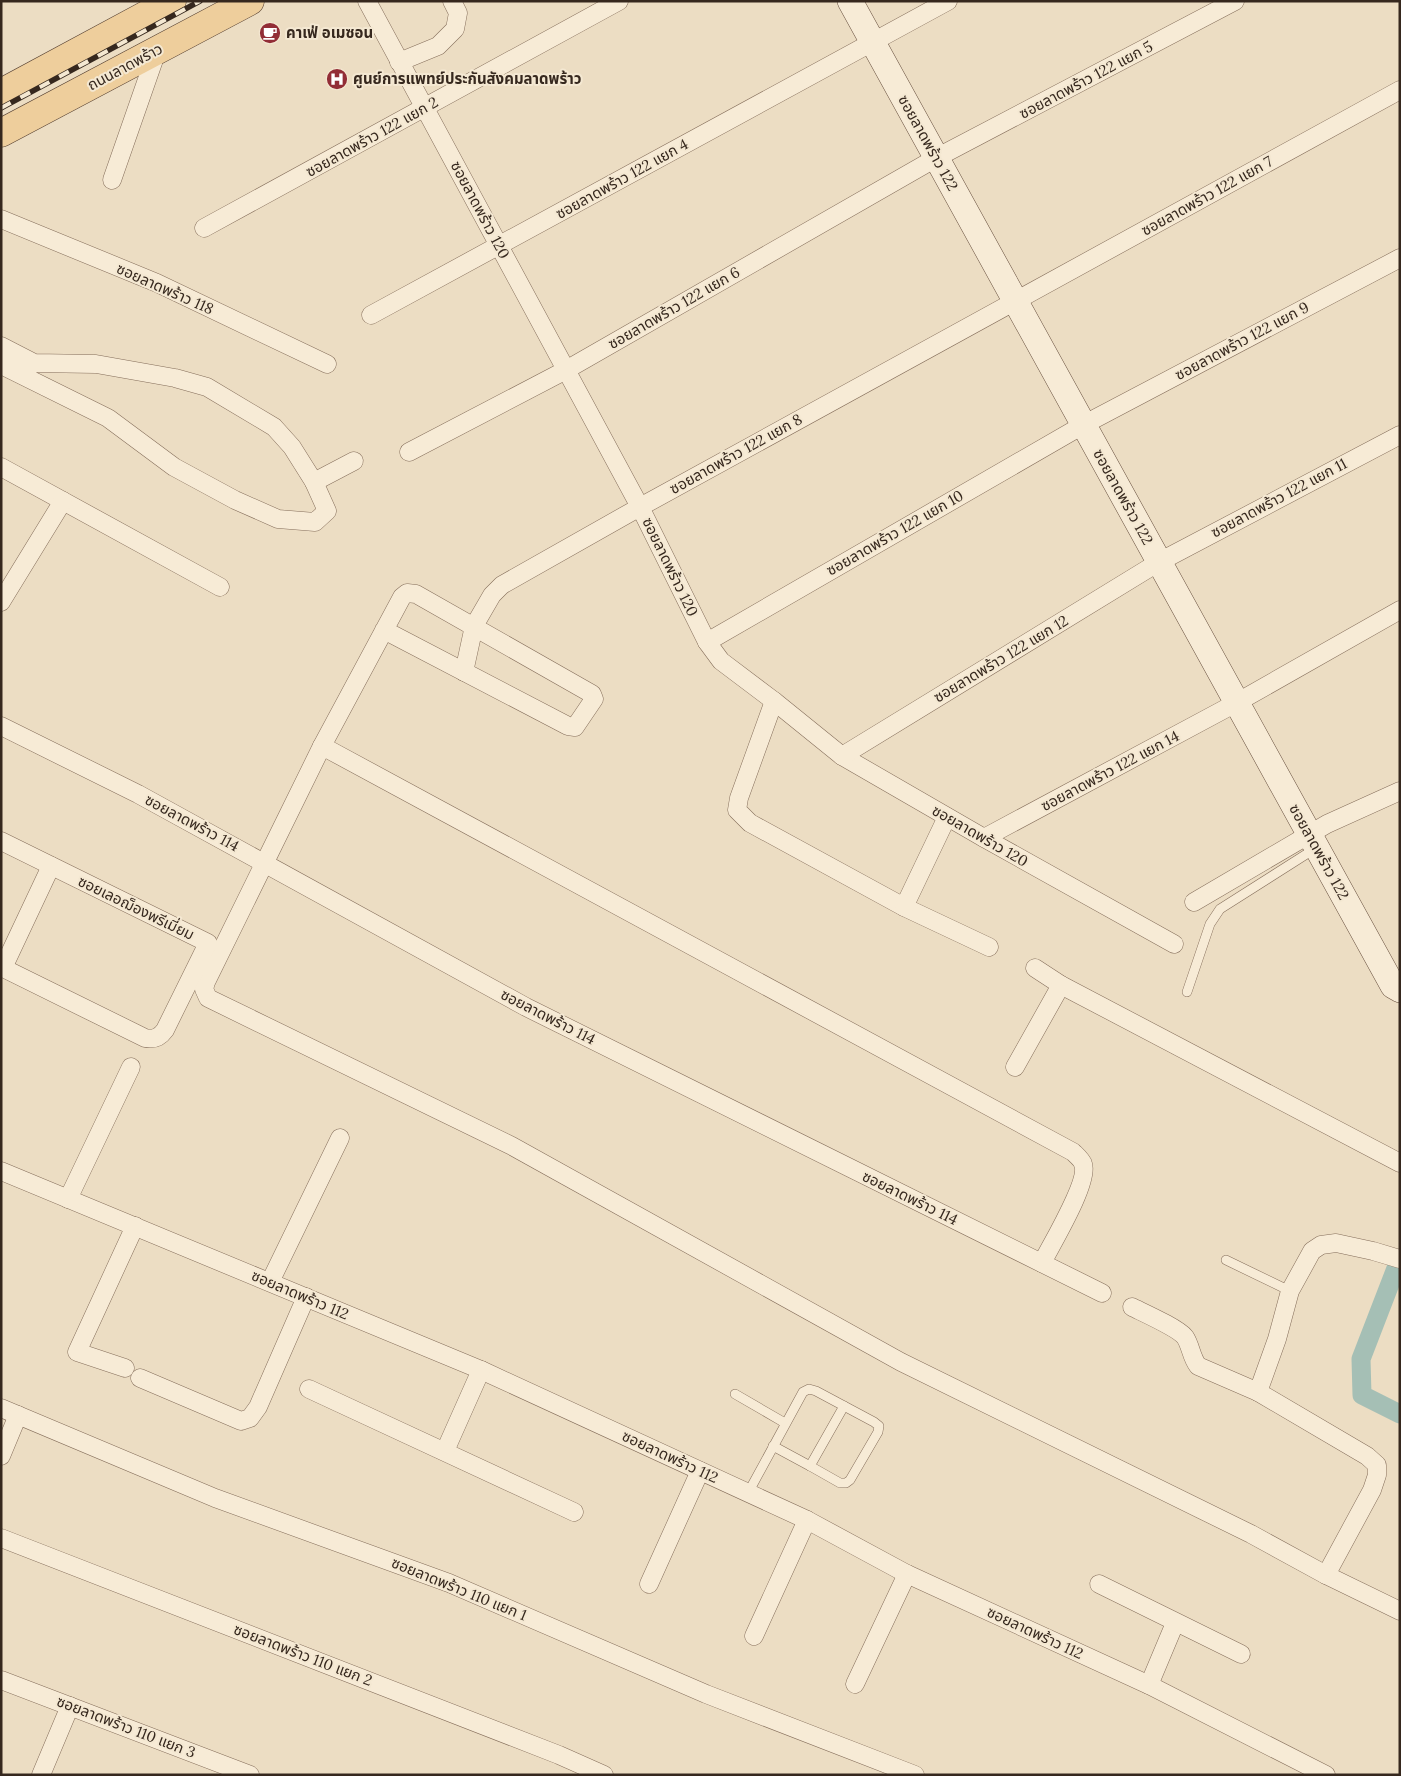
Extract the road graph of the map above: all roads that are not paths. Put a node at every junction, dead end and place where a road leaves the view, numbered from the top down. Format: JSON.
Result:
{"nodes":[{"id":1,"x":172,"y":1,"type":"edge"},
{"id":2,"x":250,"y":1,"type":"edge"},
{"id":3,"x":366,"y":1,"type":"edge"},
{"id":4,"x":452,"y":1,"type":"edge"},
{"id":5,"x":619,"y":1,"type":"edge"},
{"id":6,"x":850,"y":1,"type":"edge"},
{"id":7,"x":948,"y":1,"type":"edge"},
{"id":8,"x":1236,"y":1,"type":"edge"},
{"id":9,"x":872,"y":43,"type":"junction"},
{"id":10,"x":157,"y":51,"type":"junction"},
{"id":11,"x":399,"y":62,"type":"junction"},
{"id":12,"x":1400,"y":90,"type":"edge"},
{"id":13,"x":1,"y":92,"type":"edge"},
{"id":14,"x":425,"y":109,"type":"junction"},
{"id":15,"x":1,"y":133,"type":"edge"},
{"id":16,"x":936,"y":158,"type":"junction"},
{"id":17,"x":112,"y":180,"type":"dead end"},
{"id":18,"x":1,"y":219,"type":"edge"},
{"id":19,"x":204,"y":228,"type":"dead end"},
{"id":20,"x":499,"y":246,"type":"junction"},
{"id":21,"x":1400,"y":258,"type":"edge"},
{"id":22,"x":1015,"y":302,"type":"junction"},
{"id":23,"x":371,"y":315,"type":"dead end"},
{"id":24,"x":1,"y":346,"type":"edge"},
{"id":25,"x":326,"y":364,"type":"dead end"},
{"id":26,"x":1,"y":365,"type":"edge"},
{"id":27,"x":566,"y":370,"type":"junction"},
{"id":28,"x":1084,"y":425,"type":"junction"},
{"id":29,"x":1400,"y":434,"type":"edge"},
{"id":30,"x":409,"y":452,"type":"dead end"},
{"id":31,"x":354,"y":461,"type":"dead end"},
{"id":32,"x":1,"y":468,"type":"edge"},
{"id":33,"x":314,"y":482,"type":"junction"},
{"id":34,"x":63,"y":501,"type":"junction"},
{"id":35,"x":640,"y":507,"type":"junction"},
{"id":36,"x":1159,"y":562,"type":"junction"},
{"id":37,"x":220,"y":587,"type":"dead end"},
{"id":38,"x":1,"y":602,"type":"edge"},
{"id":39,"x":1400,"y":610,"type":"edge"},
{"id":40,"x":474,"y":626,"type":"junction"},
{"id":41,"x":384,"y":630,"type":"junction"},
{"id":42,"x":707,"y":642,"type":"junction"},
{"id":43,"x":464,"y":672,"type":"junction"},
{"id":44,"x":774,"y":701,"type":"junction"},
{"id":45,"x":1236,"y":703,"type":"junction"},
{"id":46,"x":1,"y":726,"type":"edge"},
{"id":47,"x":322,"y":746,"type":"junction"},
{"id":48,"x":842,"y":756,"type":"junction"},
{"id":49,"x":1400,"y":791,"type":"edge"},
{"id":50,"x":947,"y":817,"type":"junction"},
{"id":51,"x":984,"y":838,"type":"junction"},
{"id":52,"x":1,"y":841,"type":"edge"},
{"id":53,"x":1313,"y":841,"type":"junction"},
{"id":54,"x":264,"y":862,"type":"junction"},
{"id":55,"x":51,"y":866,"type":"junction"},
{"id":56,"x":1194,"y":902,"type":"dead end"},
{"id":57,"x":904,"y":907,"type":"junction"},
{"id":58,"x":1174,"y":944,"type":"dead end"},
{"id":59,"x":215,"y":946,"type":"junction"},
{"id":60,"x":989,"y":947,"type":"dead end"},
{"id":61,"x":2,"y":967,"type":"edge"},
{"id":62,"x":1035,"y":968,"type":"dead end"},
{"id":63,"x":1396,"y":979,"type":"edge"},
{"id":64,"x":1062,"y":985,"type":"junction"},
{"id":65,"x":1187,"y":992,"type":"dead end"},
{"id":66,"x":130,"y":1066,"type":"dead end"},
{"id":67,"x":1015,"y":1067,"type":"dead end"},
{"id":68,"x":340,"y":1138,"type":"dead end"},
{"id":69,"x":1400,"y":1163,"type":"edge"},
{"id":70,"x":1,"y":1171,"type":"edge"},
{"id":71,"x":68,"y":1199,"type":"junction"},
{"id":72,"x":136,"y":1226,"type":"junction"},
{"id":73,"x":1400,"y":1259,"type":"edge"},
{"id":74,"x":1226,"y":1260,"type":"dead end"},
{"id":75,"x":1042,"y":1263,"type":"junction"},
{"id":76,"x":270,"y":1282,"type":"junction"},
{"id":77,"x":1290,"y":1291,"type":"junction"},
{"id":78,"x":1102,"y":1293,"type":"dead end"},
{"id":79,"x":306,"y":1297,"type":"junction"},
{"id":80,"x":1132,"y":1307,"type":"dead end"},
{"id":81,"x":481,"y":1370,"type":"junction"},
{"id":82,"x":310,"y":1390,"type":"dead end"},
{"id":83,"x":1258,"y":1392,"type":"junction"},
{"id":84,"x":735,"y":1394,"type":"dead end"},
{"id":85,"x":844,"y":1406,"type":"junction"},
{"id":86,"x":1,"y":1408,"type":"edge"},
{"id":87,"x":18,"y":1415,"type":"junction"},
{"id":88,"x":786,"y":1424,"type":"junction"},
{"id":89,"x":773,"y":1446,"type":"junction"},
{"id":90,"x":445,"y":1451,"type":"junction"},
{"id":91,"x":1,"y":1456,"type":"edge"},
{"id":92,"x":810,"y":1466,"type":"junction"},
{"id":93,"x":700,"y":1471,"type":"junction"},
{"id":94,"x":748,"y":1493,"type":"junction"},
{"id":95,"x":574,"y":1512,"type":"dead end"},
{"id":96,"x":807,"y":1520,"type":"junction"},
{"id":97,"x":1,"y":1538,"type":"edge"},
{"id":98,"x":907,"y":1574,"type":"junction"},
{"id":99,"x":1326,"y":1575,"type":"junction"},
{"id":100,"x":648,"y":1584,"type":"dead end"},
{"id":101,"x":1099,"y":1584,"type":"dead end"},
{"id":102,"x":1400,"y":1611,"type":"edge"},
{"id":103,"x":1175,"y":1623,"type":"junction"},
{"id":104,"x":754,"y":1636,"type":"dead end"},
{"id":105,"x":1241,"y":1654,"type":"dead end"},
{"id":106,"x":1,"y":1680,"type":"edge"},
{"id":107,"x":855,"y":1684,"type":"dead end"},
{"id":108,"x":1149,"y":1684,"type":"junction"},
{"id":109,"x":70,"y":1706,"type":"junction"},
{"id":110,"x":223,"y":1770,"type":"edge"},
{"id":111,"x":911,"y":1774,"type":"edge"},
{"id":112,"x":41,"y":1775,"type":"edge"},
{"id":113,"x":250,"y":1775,"type":"edge"},
{"id":114,"x":604,"y":1775,"type":"edge"},
{"id":115,"x":1326,"y":1775,"type":"edge"}],
"edges":[{"from":1,"to":13,"type":"main road"},
{"from":2,"to":10,"type":"main road","name":"ถนนลาดพร้าว"},
{"from":3,"to":11,"type":"street","name":"ซอยลาดพร้าว 120"},
{"from":4,"to":11,"type":"street"},
{"from":5,"to":14,"type":"street","name":"ซอยลาดพร้าว 122 แยก 2"},
{"from":6,"to":9,"type":"street","name":"ซอยลาดพร้าว 122"},
{"from":7,"to":9,"type":"street","name":"ซอยลาดพร้าว 122 แยก 4"},
{"from":8,"to":16,"type":"street","name":"ซอยลาดพร้าว 122 แยก 5"},
{"from":9,"to":16,"type":"street","name":"ซอยลาดพร้าว 122"},
{"from":9,"to":20,"type":"street","name":"ซอยลาดพร้าว 122 แยก 4"},
{"from":10,"to":15,"type":"main road","name":"ถนนลาดพร้าว"},
{"from":10,"to":17,"type":"street"},
{"from":11,"to":14,"type":"street","name":"ซอยลาดพร้าว 120"},
{"from":12,"to":22,"type":"street","name":"ซอยลาดพร้าว 122 แยก 7"},
{"from":14,"to":19,"type":"street","name":"ซอยลาดพร้าว 122 แยก 2"},
{"from":14,"to":20,"type":"street","name":"ซอยลาดพร้าว 120"},
{"from":16,"to":22,"type":"street","name":"ซอยลาดพร้าว 122"},
{"from":16,"to":27,"type":"street","name":"ซอยลาดพร้าว 122 แยก 6"},
{"from":18,"to":25,"type":"street","name":"ซอยลาดพร้าว 118"},
{"from":20,"to":23,"type":"street","name":"ซอยลาดพร้าว 122 แยก 4"},
{"from":20,"to":27,"type":"street","name":"ซอยลาดพร้าว 120"},
{"from":21,"to":28,"type":"street","name":"ซอยลาดพร้าว 122 แยก 9"},
{"from":22,"to":28,"type":"street","name":"ซอยลาดพร้าว 122"},
{"from":22,"to":35,"type":"street","name":"ซอยลาดพร้าว 122 แยก 8"},
{"from":24,"to":33,"type":"street"},
{"from":26,"to":33,"type":"street"},
{"from":27,"to":30,"type":"street","name":"ซอยลาดพร้าว 122 แยก 6"},
{"from":27,"to":35,"type":"street","name":"ซอยลาดพร้าว 120"},
{"from":28,"to":36,"type":"street","name":"ซอยลาดพร้าว 122"},
{"from":28,"to":42,"type":"street","name":"ซอยลาดพร้าว 122 แยก 10"},
{"from":29,"to":36,"type":"street","name":"ซอยลาดพร้าว 122 แยก 11"},
{"from":31,"to":33,"type":"street"},
{"from":32,"to":34,"type":"street"},
{"from":34,"to":37,"type":"street"},
{"from":34,"to":38,"type":"street"},
{"from":35,"to":40,"type":"street","name":"ซอยลาดพร้าว 122 แยก 8"},
{"from":35,"to":42,"type":"street","name":"ซอยลาดพร้าว 120"},
{"from":36,"to":45,"type":"street","name":"ซอยลาดพร้าว 122"},
{"from":36,"to":48,"type":"street","name":"ซอยลาดพร้าว 122 แยก 12"},
{"from":39,"to":45,"type":"street","name":"ซอยลาดพร้าว 122 แยก 14"},
{"from":40,"to":41,"type":"street"},
{"from":40,"to":43,"type":"street","name":"ซอยลาดพร้าว 122 แยก 8"},
{"from":40,"to":43,"type":"street"},
{"from":41,"to":43,"type":"street"},
{"from":41,"to":47,"type":"street"},
{"from":42,"to":44,"type":"street","name":"ซอยลาดพร้าว 120"},
{"from":44,"to":48,"type":"street","name":"ซอยลาดพร้าว 120"},
{"from":44,"to":57,"type":"street"},
{"from":45,"to":51,"type":"street","name":"ซอยลาดพร้าว 122 แยก 14"},
{"from":45,"to":53,"type":"street","name":"ซอยลาดพร้าว 122"},
{"from":46,"to":54,"type":"street","name":"ซอยลาดพร้าว 114"},
{"from":47,"to":54,"type":"street"},
{"from":47,"to":75,"type":"street"},
{"from":48,"to":50,"type":"street","name":"ซอยลาดพร้าว 120"},
{"from":49,"to":53,"type":"street"},
{"from":50,"to":51,"type":"street","name":"ซอยลาดพร้าว 120"},
{"from":50,"to":57,"type":"street"},
{"from":51,"to":58,"type":"street","name":"ซอยลาดพร้าว 120"},
{"from":52,"to":55,"type":"street","name":"ซอยเลอฌ็องพรีเมี่ยม"},
{"from":53,"to":56,"type":"street"},
{"from":53,"to":63,"type":"street","name":"ซอยลาดพร้าว 122"},
{"from":53,"to":65,"type":"lane"},
{"from":54,"to":59,"type":"street"},
{"from":54,"to":75,"type":"street","name":"ซอยลาดพร้าว 114"},
{"from":55,"to":59,"type":"street","name":"ซอยเลอฌ็องพรีเมี่ยม"},
{"from":55,"to":61,"type":"street"},
{"from":57,"to":60,"type":"street"},
{"from":59,"to":61,"type":"street","name":"ซอยเลอฌ็องพรีเมี่ยม"},
{"from":59,"to":99,"type":"street"},
{"from":62,"to":64,"type":"street"},
{"from":64,"to":67,"type":"street"},
{"from":64,"to":69,"type":"street"},
{"from":66,"to":71,"type":"street"},
{"from":68,"to":76,"type":"street"},
{"from":70,"to":71,"type":"street","name":"ซอยลาดพร้าว 112"},
{"from":71,"to":72,"type":"street","name":"ซอยลาดพร้าว 112"},
{"from":72,"to":76,"type":"street","name":"ซอยลาดพร้าว 112"},
{"from":72,"to":79,"type":"street"},
{"from":73,"to":77,"type":"street"},
{"from":74,"to":77,"type":"lane"},
{"from":75,"to":78,"type":"street","name":"ซอยลาดพร้าว 114"},
{"from":76,"to":79,"type":"street","name":"ซอยลาดพร้าว 112"},
{"from":77,"to":83,"type":"street"},
{"from":79,"to":81,"type":"street","name":"ซอยลาดพร้าว 112"},
{"from":80,"to":83,"type":"street"},
{"from":81,"to":90,"type":"street"},
{"from":81,"to":93,"type":"street","name":"ซอยลาดพร้าว 112"},
{"from":82,"to":90,"type":"street"},
{"from":83,"to":99,"type":"street"},
{"from":84,"to":88,"type":"lane"},
{"from":85,"to":88,"type":"lane"},
{"from":85,"to":92,"type":"lane"},
{"from":85,"to":92,"type":"lane"},
{"from":86,"to":87,"type":"street","name":"ซอยลาดพร้าว 110 แยก 1"},
{"from":87,"to":91,"type":"street"},
{"from":87,"to":111,"type":"street","name":"ซอยลาดพร้าว 110 แยก 1"},
{"from":88,"to":89,"type":"lane"},
{"from":89,"to":92,"type":"lane"},
{"from":89,"to":94,"type":"lane"},
{"from":90,"to":95,"type":"street"},
{"from":93,"to":94,"type":"street","name":"ซอยลาดพร้าว 112"},
{"from":93,"to":100,"type":"street"},
{"from":94,"to":96,"type":"street","name":"ซอยลาดพร้าว 112"},
{"from":96,"to":98,"type":"street","name":"ซอยลาดพร้าว 112"},
{"from":96,"to":104,"type":"street"},
{"from":97,"to":114,"type":"street","name":"ซอยลาดพร้าว 110 แยก 2"},
{"from":98,"to":107,"type":"street"},
{"from":98,"to":108,"type":"street","name":"ซอยลาดพร้าว 112"},
{"from":99,"to":102,"type":"street"},
{"from":101,"to":103,"type":"street"},
{"from":103,"to":105,"type":"street"},
{"from":103,"to":108,"type":"street"},
{"from":106,"to":109,"type":"street","name":"ซอยลาดพร้าว 110 แยก 3"},
{"from":108,"to":115,"type":"street","name":"ซอยลาดพร้าว 112"},
{"from":109,"to":110,"type":"street","name":"ซอยลาดพร้าว 110 แยก 3"},
{"from":109,"to":112,"type":"street"},
{"from":110,"to":113,"type":"street","name":"ซอยลาดพร้าว 110 แยก 3"}]}
